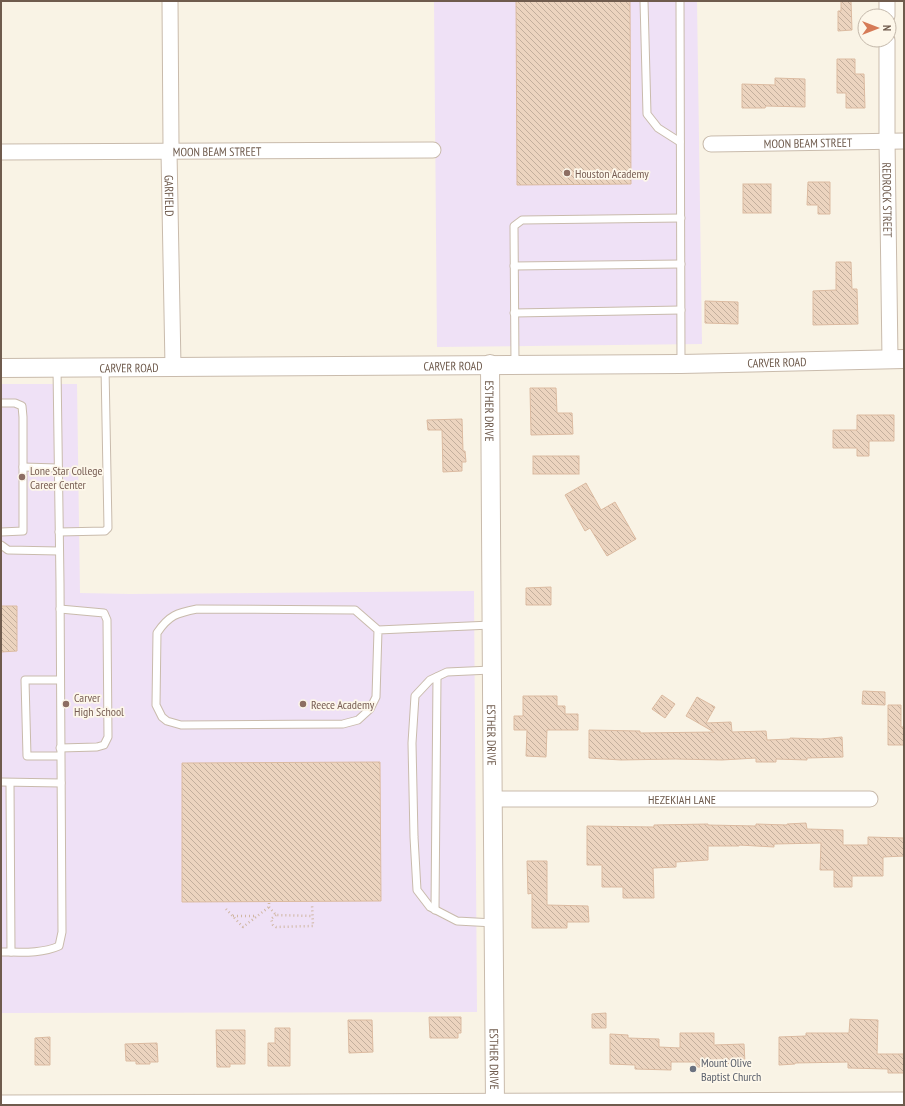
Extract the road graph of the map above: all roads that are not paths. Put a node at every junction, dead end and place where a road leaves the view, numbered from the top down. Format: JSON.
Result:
{"nodes":[{"id":1,"x":170,"y":1,"type":"edge"},
{"id":2,"x":644,"y":1,"type":"edge"},
{"id":3,"x":680,"y":1,"type":"edge"},
{"id":4,"x":887,"y":48,"type":"edge"},
{"id":5,"x":887,"y":140,"type":"junction"},
{"id":6,"x":904,"y":141,"type":"edge"},
{"id":7,"x":680,"y":142,"type":"junction"},
{"id":8,"x":711,"y":144,"type":"dead end"},
{"id":9,"x":433,"y":150,"type":"dead end"},
{"id":10,"x":1,"y":152,"type":"edge"},
{"id":11,"x":169,"y":152,"type":"junction"},
{"id":12,"x":681,"y":218,"type":"junction"},
{"id":13,"x":681,"y":264,"type":"junction"},
{"id":14,"x":514,"y":266,"type":"junction"},
{"id":15,"x":681,"y":310,"type":"junction"},
{"id":16,"x":514,"y":312,"type":"junction"},
{"id":17,"x":897,"y":359,"type":"edge"},
{"id":18,"x":490,"y":364,"type":"junction"},
{"id":19,"x":515,"y":364,"type":"junction"},
{"id":20,"x":681,"y":364,"type":"junction"},
{"id":21,"x":173,"y":366,"type":"junction"},
{"id":22,"x":105,"y":367,"type":"junction"},
{"id":23,"x":1,"y":368,"type":"edge"},
{"id":24,"x":57,"y":368,"type":"junction"},
{"id":25,"x":1,"y":402,"type":"edge"},
{"id":26,"x":23,"y":467,"type":"junction"},
{"id":27,"x":58,"y":468,"type":"junction"},
{"id":28,"x":1,"y":532,"type":"edge"},
{"id":29,"x":59,"y":532,"type":"junction"},
{"id":30,"x":1,"y":545,"type":"edge"},
{"id":31,"x":4,"y":550,"type":"edge"},
{"id":32,"x":59,"y":551,"type":"junction"},
{"id":33,"x":60,"y":609,"type":"junction"},
{"id":34,"x":491,"y":625,"type":"junction"},
{"id":35,"x":378,"y":630,"type":"junction"},
{"id":36,"x":492,"y":670,"type":"junction"},
{"id":37,"x":437,"y":677,"type":"junction"},
{"id":38,"x":60,"y":680,"type":"junction"},
{"id":39,"x":60,"y":748,"type":"junction"},
{"id":40,"x":60,"y":756,"type":"junction"},
{"id":41,"x":1,"y":782,"type":"edge"},
{"id":42,"x":10,"y":782,"type":"junction"},
{"id":43,"x":60,"y":782,"type":"junction"},
{"id":44,"x":494,"y":799,"type":"junction"},
{"id":45,"x":870,"y":799,"type":"dead end"},
{"id":46,"x":435,"y":910,"type":"junction"},
{"id":47,"x":494,"y":923,"type":"junction"},
{"id":48,"x":1,"y":952,"type":"edge"},
{"id":49,"x":12,"y":952,"type":"junction"},
{"id":50,"x":904,"y":1100,"type":"edge"},
{"id":51,"x":1,"y":1103,"type":"edge"},
{"id":52,"x":495,"y":1104,"type":"edge"}],
"edges":[{"from":1,"to":11,"type":"street","name":"GARFIELD"},
{"from":2,"to":7,"type":"lane"},
{"from":3,"to":7,"type":"lane"},
{"from":4,"to":5,"type":"street","name":"REDROCK STREET"},
{"from":5,"to":6,"type":"street","name":"MOON BEAM STREET"},
{"from":5,"to":8,"type":"street","name":"MOON BEAM STREET"},
{"from":5,"to":17,"type":"street","name":"REDROCK STREET"},
{"from":7,"to":12,"type":"lane"},
{"from":9,"to":11,"type":"street","name":"MOON BEAM STREET"},
{"from":10,"to":11,"type":"street","name":"MOON BEAM STREET"},
{"from":11,"to":21,"type":"street","name":"GARFIELD"},
{"from":12,"to":13,"type":"lane"},
{"from":12,"to":14,"type":"lane"},
{"from":13,"to":14,"type":"lane"},
{"from":13,"to":15,"type":"lane"},
{"from":14,"to":16,"type":"lane"},
{"from":15,"to":16,"type":"lane"},
{"from":15,"to":20,"type":"lane"},
{"from":16,"to":19,"type":"lane"},
{"from":17,"to":20,"type":"street","name":"CARVER ROAD"},
{"from":18,"to":19,"type":"street","name":"CARVER ROAD"},
{"from":18,"to":21,"type":"street","name":"CARVER ROAD"},
{"from":18,"to":34,"type":"street","name":"ESTHER DRIVE"},
{"from":19,"to":20,"type":"street","name":"CARVER ROAD"},
{"from":21,"to":22,"type":"street","name":"CARVER ROAD"},
{"from":22,"to":24,"type":"street","name":"CARVER ROAD"},
{"from":22,"to":29,"type":"lane"},
{"from":23,"to":24,"type":"street","name":"CARVER ROAD"},
{"from":24,"to":27,"type":"lane"},
{"from":25,"to":26,"type":"lane"},
{"from":26,"to":27,"type":"lane"},
{"from":26,"to":28,"type":"lane"},
{"from":27,"to":29,"type":"lane"},
{"from":29,"to":32,"type":"lane"},
{"from":30,"to":31,"type":"lane"},
{"from":31,"to":32,"type":"lane"},
{"from":32,"to":33,"type":"lane"},
{"from":33,"to":38,"type":"lane"},
{"from":33,"to":39,"type":"lane"},
{"from":34,"to":35,"type":"lane"},
{"from":34,"to":36,"type":"street","name":"ESTHER DRIVE"},
{"from":35,"to":35,"type":"lane"},
{"from":36,"to":37,"type":"lane"},
{"from":36,"to":44,"type":"street","name":"ESTHER DRIVE"},
{"from":37,"to":46,"type":"lane"},
{"from":37,"to":46,"type":"lane"},
{"from":38,"to":39,"type":"lane"},
{"from":38,"to":40,"type":"lane"},
{"from":39,"to":40,"type":"lane"},
{"from":40,"to":43,"type":"lane"},
{"from":41,"to":42,"type":"lane"},
{"from":42,"to":43,"type":"lane"},
{"from":42,"to":49,"type":"lane"},
{"from":43,"to":49,"type":"lane"},
{"from":44,"to":45,"type":"street","name":"HEZEKIAH LANE"},
{"from":44,"to":47,"type":"street","name":"ESTHER DRIVE"},
{"from":46,"to":47,"type":"lane"},
{"from":47,"to":52,"type":"street","name":"ESTHER DRIVE"},
{"from":48,"to":49,"type":"lane"},
{"from":50,"to":52,"type":"street"},
{"from":51,"to":52,"type":"street"}]}
